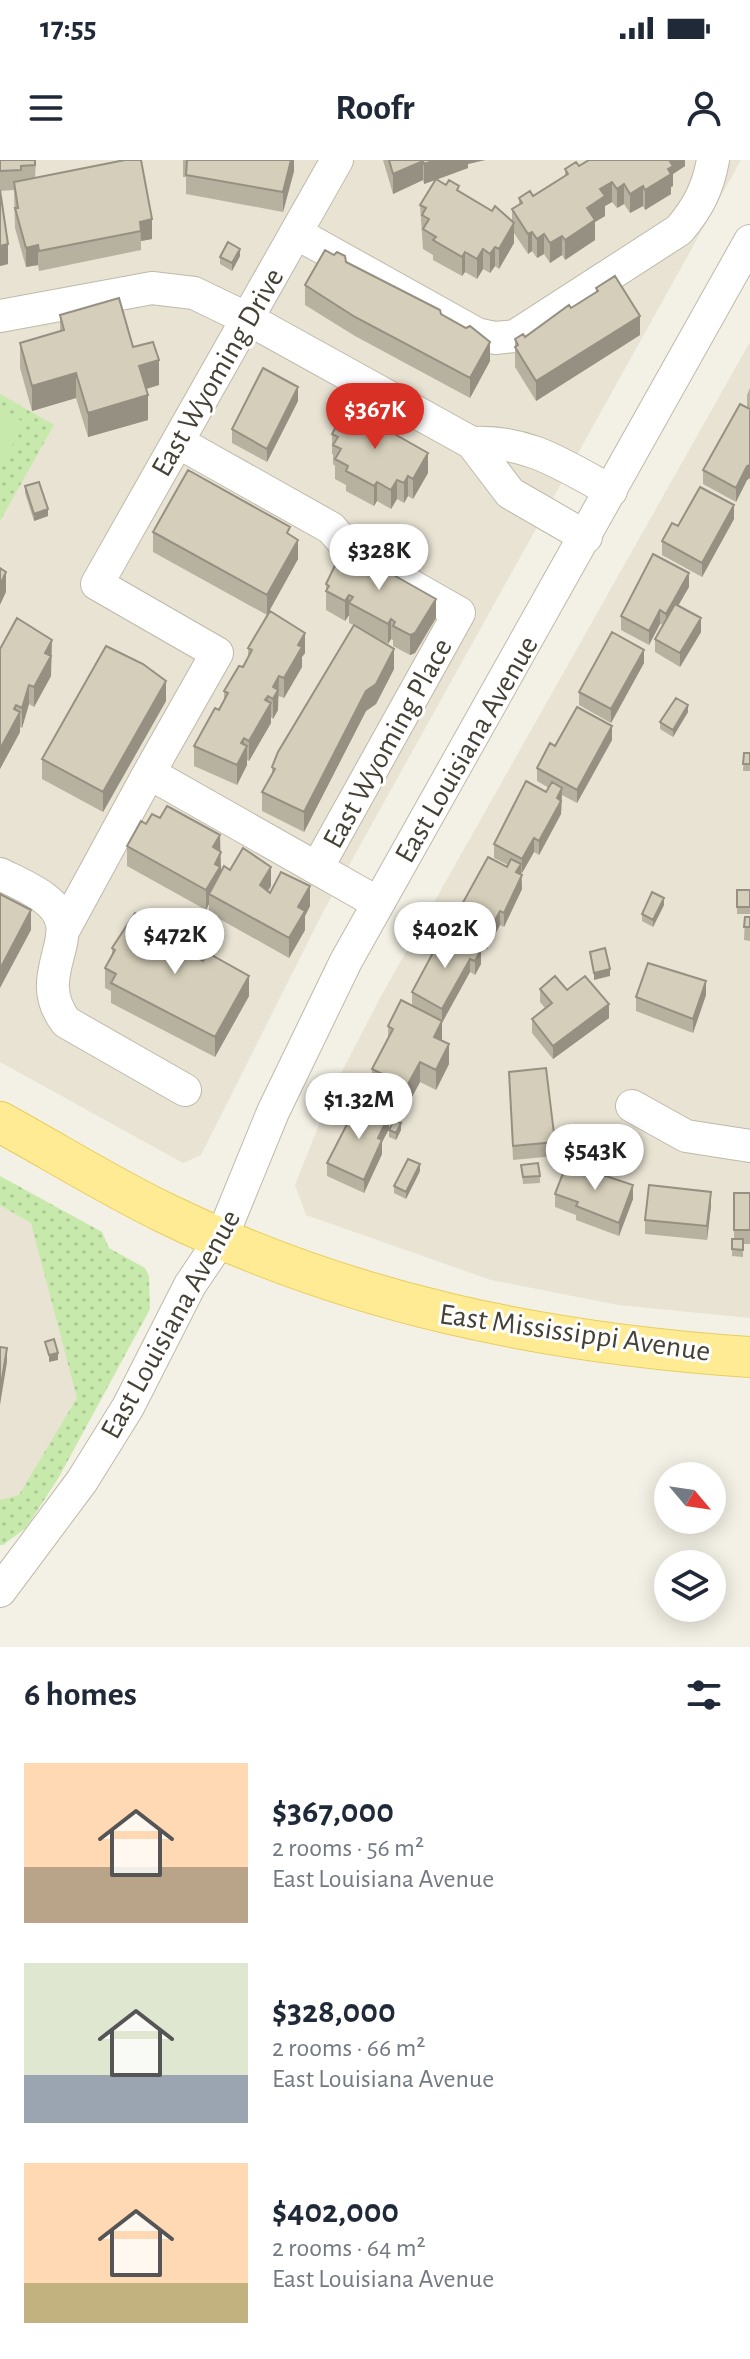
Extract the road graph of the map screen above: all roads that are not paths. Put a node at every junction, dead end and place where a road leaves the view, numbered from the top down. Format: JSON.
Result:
{"nodes":[{"id":1,"x":337,"y":160,"type":"edge"},
{"id":2,"x":713,"y":160,"type":"edge"},
{"id":3,"x":296,"y":233,"type":"junction"},
{"id":4,"x":750,"y":241,"type":"edge"},
{"id":5,"x":0,"y":316,"type":"edge"},
{"id":6,"x":248,"y":319,"type":"junction"},
{"id":7,"x":178,"y":442,"type":"junction"},
{"id":8,"x":472,"y":443,"type":"junction"},
{"id":9,"x":611,"y":491,"type":"junction"},
{"id":10,"x":586,"y":537,"type":"junction"},
{"id":11,"x":149,"y":773,"type":"junction"},
{"id":12,"x":317,"y":868,"type":"junction"},
{"id":13,"x":0,"y":874,"type":"edge"},
{"id":14,"x":378,"y":903,"type":"junction"},
{"id":15,"x":63,"y":931,"type":"junction"},
{"id":16,"x":185,"y":1090,"type":"dead end"},
{"id":17,"x":632,"y":1106,"type":"dead end"},
{"id":18,"x":0,"y":1122,"type":"edge"},
{"id":19,"x":750,"y":1146,"type":"edge"},
{"id":20,"x":221,"y":1239,"type":"junction"},
{"id":21,"x":750,"y":1357,"type":"edge"},
{"id":22,"x":1,"y":1590,"type":"edge"}],
"edges":[{"from":1,"to":3,"type":"street","name":"East Wyoming Drive"},
{"from":2,"to":3,"type":"street"},
{"from":3,"to":6,"type":"street","name":"East Wyoming Drive"},
{"from":4,"to":9,"type":"street","name":"East Louisiana Avenue"},
{"from":5,"to":6,"type":"street"},
{"from":6,"to":7,"type":"street","name":"East Wyoming Drive"},
{"from":6,"to":8,"type":"street"},
{"from":7,"to":11,"type":"street","name":"East Wyoming Drive"},
{"from":7,"to":12,"type":"street","name":"East Wyoming Place"},
{"from":8,"to":9,"type":"street"},
{"from":8,"to":10,"type":"street"},
{"from":9,"to":10,"type":"street","name":"East Louisiana Avenue"},
{"from":10,"to":14,"type":"street","name":"East Louisiana Avenue"},
{"from":11,"to":12,"type":"street"},
{"from":11,"to":15,"type":"street"},
{"from":12,"to":14,"type":"street"},
{"from":13,"to":15,"type":"street"},
{"from":14,"to":20,"type":"street","name":"East Louisiana Avenue"},
{"from":15,"to":16,"type":"street"},
{"from":17,"to":19,"type":"street"},
{"from":18,"to":20,"type":"main road","name":"East Mississippi Avenue"},
{"from":20,"to":21,"type":"main road","name":"East Mississippi Avenue"},
{"from":20,"to":22,"type":"street","name":"East Louisiana Avenue"}]}
